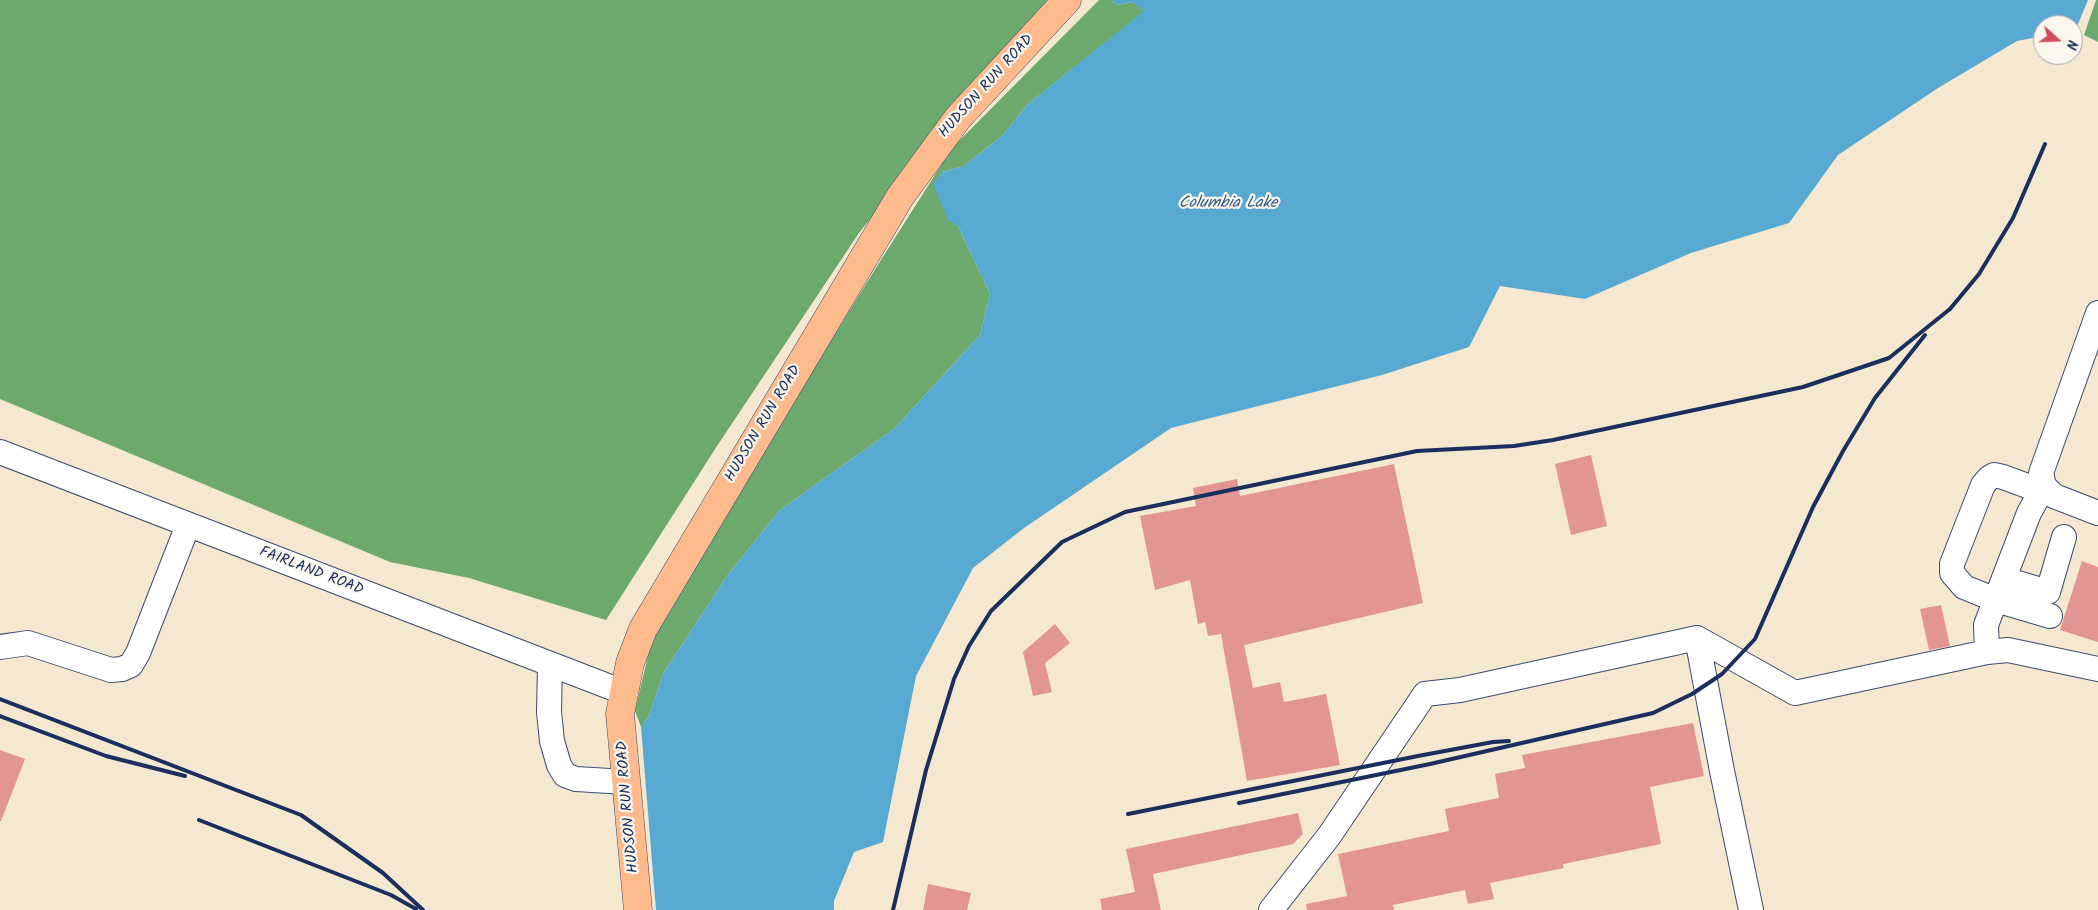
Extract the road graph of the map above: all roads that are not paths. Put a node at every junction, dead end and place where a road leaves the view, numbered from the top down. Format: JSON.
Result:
{"nodes":[{"id":1,"x":1067,"y":0,"type":"edge"},
{"id":2,"x":2098,"y":313,"type":"edge"},
{"id":3,"x":0,"y":452,"type":"edge"},
{"id":4,"x":2042,"y":483,"type":"junction"},
{"id":5,"x":2098,"y":513,"type":"edge"},
{"id":6,"x":188,"y":525,"type":"junction"},
{"id":7,"x":2064,"y":537,"type":"dead end"},
{"id":8,"x":2000,"y":590,"type":"junction"},
{"id":9,"x":2050,"y":616,"type":"dead end"},
{"id":10,"x":1697,"y":638,"type":"junction"},
{"id":11,"x":0,"y":646,"type":"edge"},
{"id":12,"x":1987,"y":652,"type":"junction"},
{"id":13,"x":550,"y":664,"type":"junction"},
{"id":14,"x":2098,"y":669,"type":"edge"},
{"id":15,"x":623,"y":692,"type":"junction"},
{"id":16,"x":626,"y":782,"type":"junction"},
{"id":17,"x":638,"y":910,"type":"edge"},
{"id":18,"x":1271,"y":910,"type":"edge"},
{"id":19,"x":1751,"y":910,"type":"edge"}],
"edges":[{"from":1,"to":15,"type":"main road","name":"HUDSON RUN ROAD"},
{"from":2,"to":4,"type":"street"},
{"from":3,"to":6,"type":"street","name":"FAIRLAND ROAD"},
{"from":4,"to":5,"type":"street"},
{"from":4,"to":8,"type":"street"},
{"from":4,"to":8,"type":"street"},
{"from":6,"to":11,"type":"street"},
{"from":6,"to":13,"type":"street","name":"FAIRLAND ROAD"},
{"from":7,"to":8,"type":"street"},
{"from":8,"to":9,"type":"street"},
{"from":8,"to":12,"type":"street"},
{"from":10,"to":12,"type":"street"},
{"from":10,"to":18,"type":"street"},
{"from":10,"to":19,"type":"street"},
{"from":12,"to":14,"type":"street"},
{"from":13,"to":15,"type":"street","name":"FAIRLAND ROAD"},
{"from":13,"to":16,"type":"street"},
{"from":15,"to":16,"type":"main road","name":"HUDSON RUN ROAD"},
{"from":16,"to":17,"type":"main road","name":"HUDSON RUN ROAD"}]}
